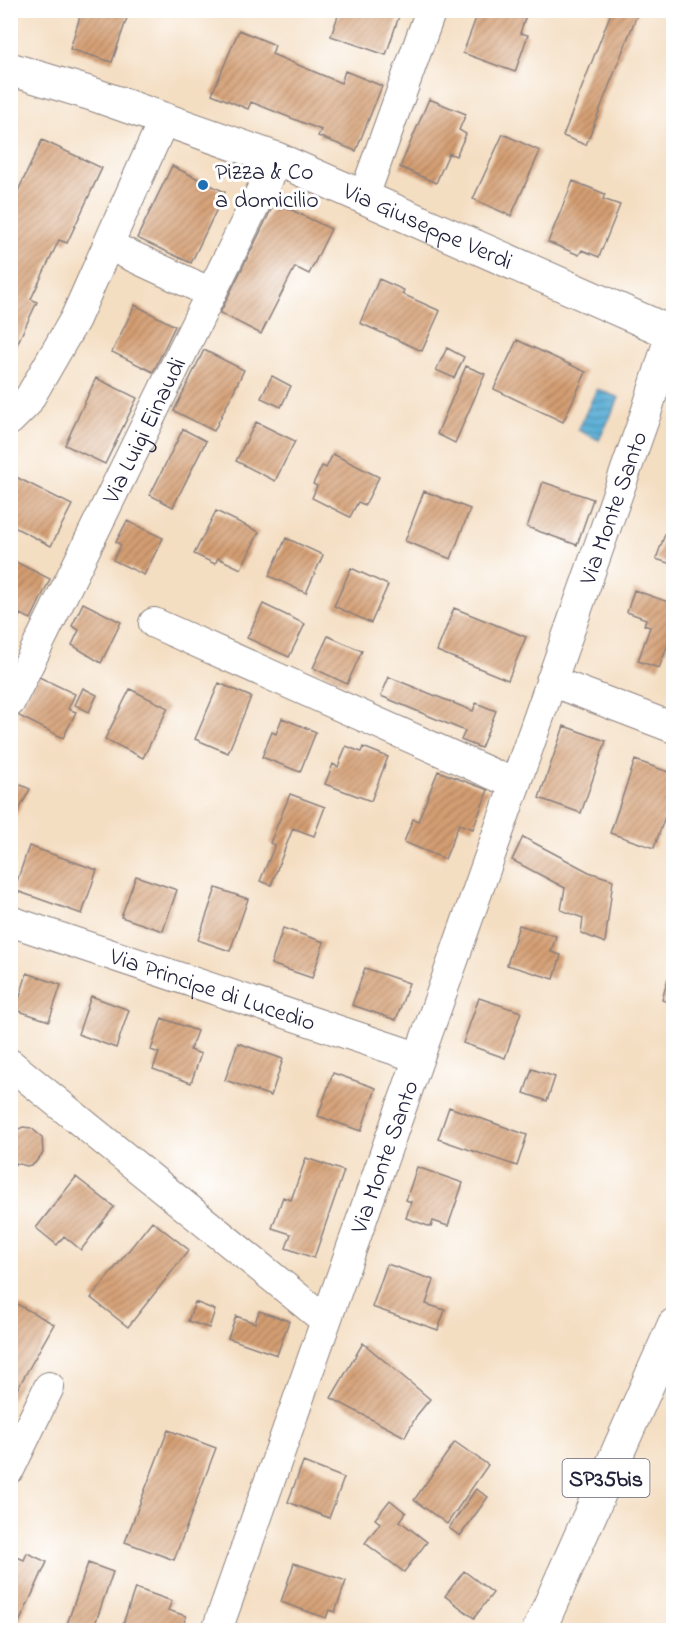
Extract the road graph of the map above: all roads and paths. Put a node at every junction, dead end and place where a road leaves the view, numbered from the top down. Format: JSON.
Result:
{"nodes":[{"id":1,"x":431,"y":10,"type":"edge"},
{"id":2,"x":10,"y":69,"type":"edge"},
{"id":3,"x":164,"y":119,"type":"junction"},
{"id":4,"x":277,"y":159,"type":"junction"},
{"id":5,"x":364,"y":196,"type":"junction"},
{"id":6,"x":108,"y":245,"type":"junction"},
{"id":7,"x":211,"y":293,"type":"junction"},
{"id":8,"x":673,"y":332,"type":"edge"},
{"id":9,"x":10,"y":420,"type":"edge"},
{"id":10,"x":154,"y":623,"type":"dead end"},
{"id":11,"x":551,"y":681,"type":"junction"},
{"id":12,"x":10,"y":702,"type":"edge"},
{"id":13,"x":674,"y":728,"type":"edge"},
{"id":14,"x":515,"y":784,"type":"junction"},
{"id":15,"x":10,"y":921,"type":"edge"},
{"id":16,"x":417,"y":1057,"type":"junction"},
{"id":17,"x":10,"y":1064,"type":"edge"},
{"id":18,"x":324,"y":1319,"type":"junction"},
{"id":19,"x":674,"y":1325,"type":"edge"},
{"id":20,"x":49,"y":1387,"type":"dead end"},
{"id":21,"x":10,"y":1468,"type":"edge"},
{"id":22,"x":216,"y":1630,"type":"edge"},
{"id":23,"x":539,"y":1630,"type":"edge"}],
"edges":[{"from":1,"to":5,"type":"street"},
{"from":2,"to":3,"type":"street","name":"Via Giuseppe Verdi"},
{"from":3,"to":4,"type":"street","name":"Via Giuseppe Verdi"},
{"from":3,"to":6,"type":"street"},
{"from":4,"to":5,"type":"street","name":"Via Giuseppe Verdi"},
{"from":4,"to":7,"type":"street","name":"Via Luigi Einaudi"},
{"from":5,"to":8,"type":"street","name":"Via Giuseppe Verdi"},
{"from":6,"to":7,"type":"street"},
{"from":6,"to":9,"type":"street"},
{"from":7,"to":12,"type":"street","name":"Via Luigi Einaudi"},
{"from":8,"to":11,"type":"street","name":"Via Monte Santo"},
{"from":10,"to":14,"type":"street"},
{"from":11,"to":13,"type":"street"},
{"from":11,"to":14,"type":"street","name":"Via Monte Santo"},
{"from":14,"to":16,"type":"street","name":"Via Monte Santo"},
{"from":15,"to":16,"type":"street","name":"Via Principe di Lucedio"},
{"from":16,"to":18,"type":"street","name":"Via Monte Santo"},
{"from":17,"to":18,"type":"street"},
{"from":18,"to":22,"type":"street","name":"Via Monte Santo"},
{"from":19,"to":23,"type":"street","number":"SP35bis"},
{"from":20,"to":21,"type":"street"}]}
